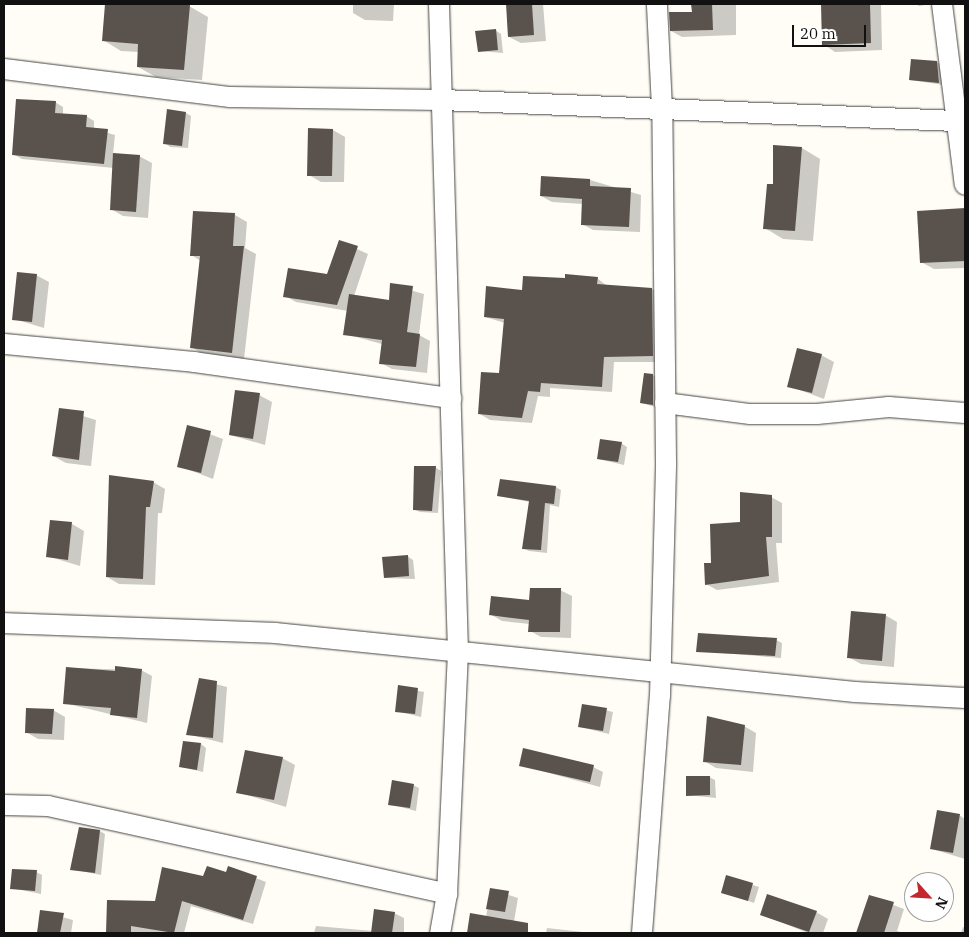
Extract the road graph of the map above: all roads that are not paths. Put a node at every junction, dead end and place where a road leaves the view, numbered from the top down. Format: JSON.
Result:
{"nodes":[{"id":1,"x":439,"y":4,"type":"edge"},
{"id":2,"x":656,"y":4,"type":"edge"},
{"id":3,"x":942,"y":4,"type":"edge"},
{"id":4,"x":4,"y":68,"type":"edge"},
{"id":5,"x":442,"y":100,"type":"junction"},
{"id":6,"x":662,"y":108,"type":"junction"},
{"id":7,"x":957,"y":121,"type":"junction"},
{"id":8,"x":965,"y":185,"type":"edge"},
{"id":9,"x":4,"y":344,"type":"edge"},
{"id":10,"x":451,"y":398,"type":"junction"},
{"id":11,"x":665,"y":403,"type":"junction"},
{"id":12,"x":965,"y":413,"type":"edge"},
{"id":13,"x":4,"y":623,"type":"edge"},
{"id":14,"x":458,"y":652,"type":"junction"},
{"id":15,"x":660,"y":674,"type":"junction"},
{"id":16,"x":965,"y":698,"type":"edge"},
{"id":17,"x":4,"y":805,"type":"edge"},
{"id":18,"x":447,"y":894,"type":"junction"},
{"id":19,"x":440,"y":933,"type":"edge"},
{"id":20,"x":642,"y":933,"type":"edge"}],
"edges":[{"from":1,"to":5,"type":"street"},
{"from":2,"to":6,"type":"street"},
{"from":3,"to":7,"type":"street"},
{"from":4,"to":5,"type":"street"},
{"from":5,"to":6,"type":"street"},
{"from":5,"to":10,"type":"street"},
{"from":6,"to":7,"type":"street"},
{"from":6,"to":11,"type":"street"},
{"from":7,"to":8,"type":"street"},
{"from":9,"to":10,"type":"street"},
{"from":10,"to":14,"type":"street"},
{"from":11,"to":12,"type":"street"},
{"from":11,"to":15,"type":"street"},
{"from":13,"to":14,"type":"street"},
{"from":14,"to":15,"type":"street"},
{"from":14,"to":18,"type":"street"},
{"from":15,"to":16,"type":"street"},
{"from":15,"to":20,"type":"street"},
{"from":17,"to":18,"type":"street"},
{"from":18,"to":19,"type":"street"}]}
